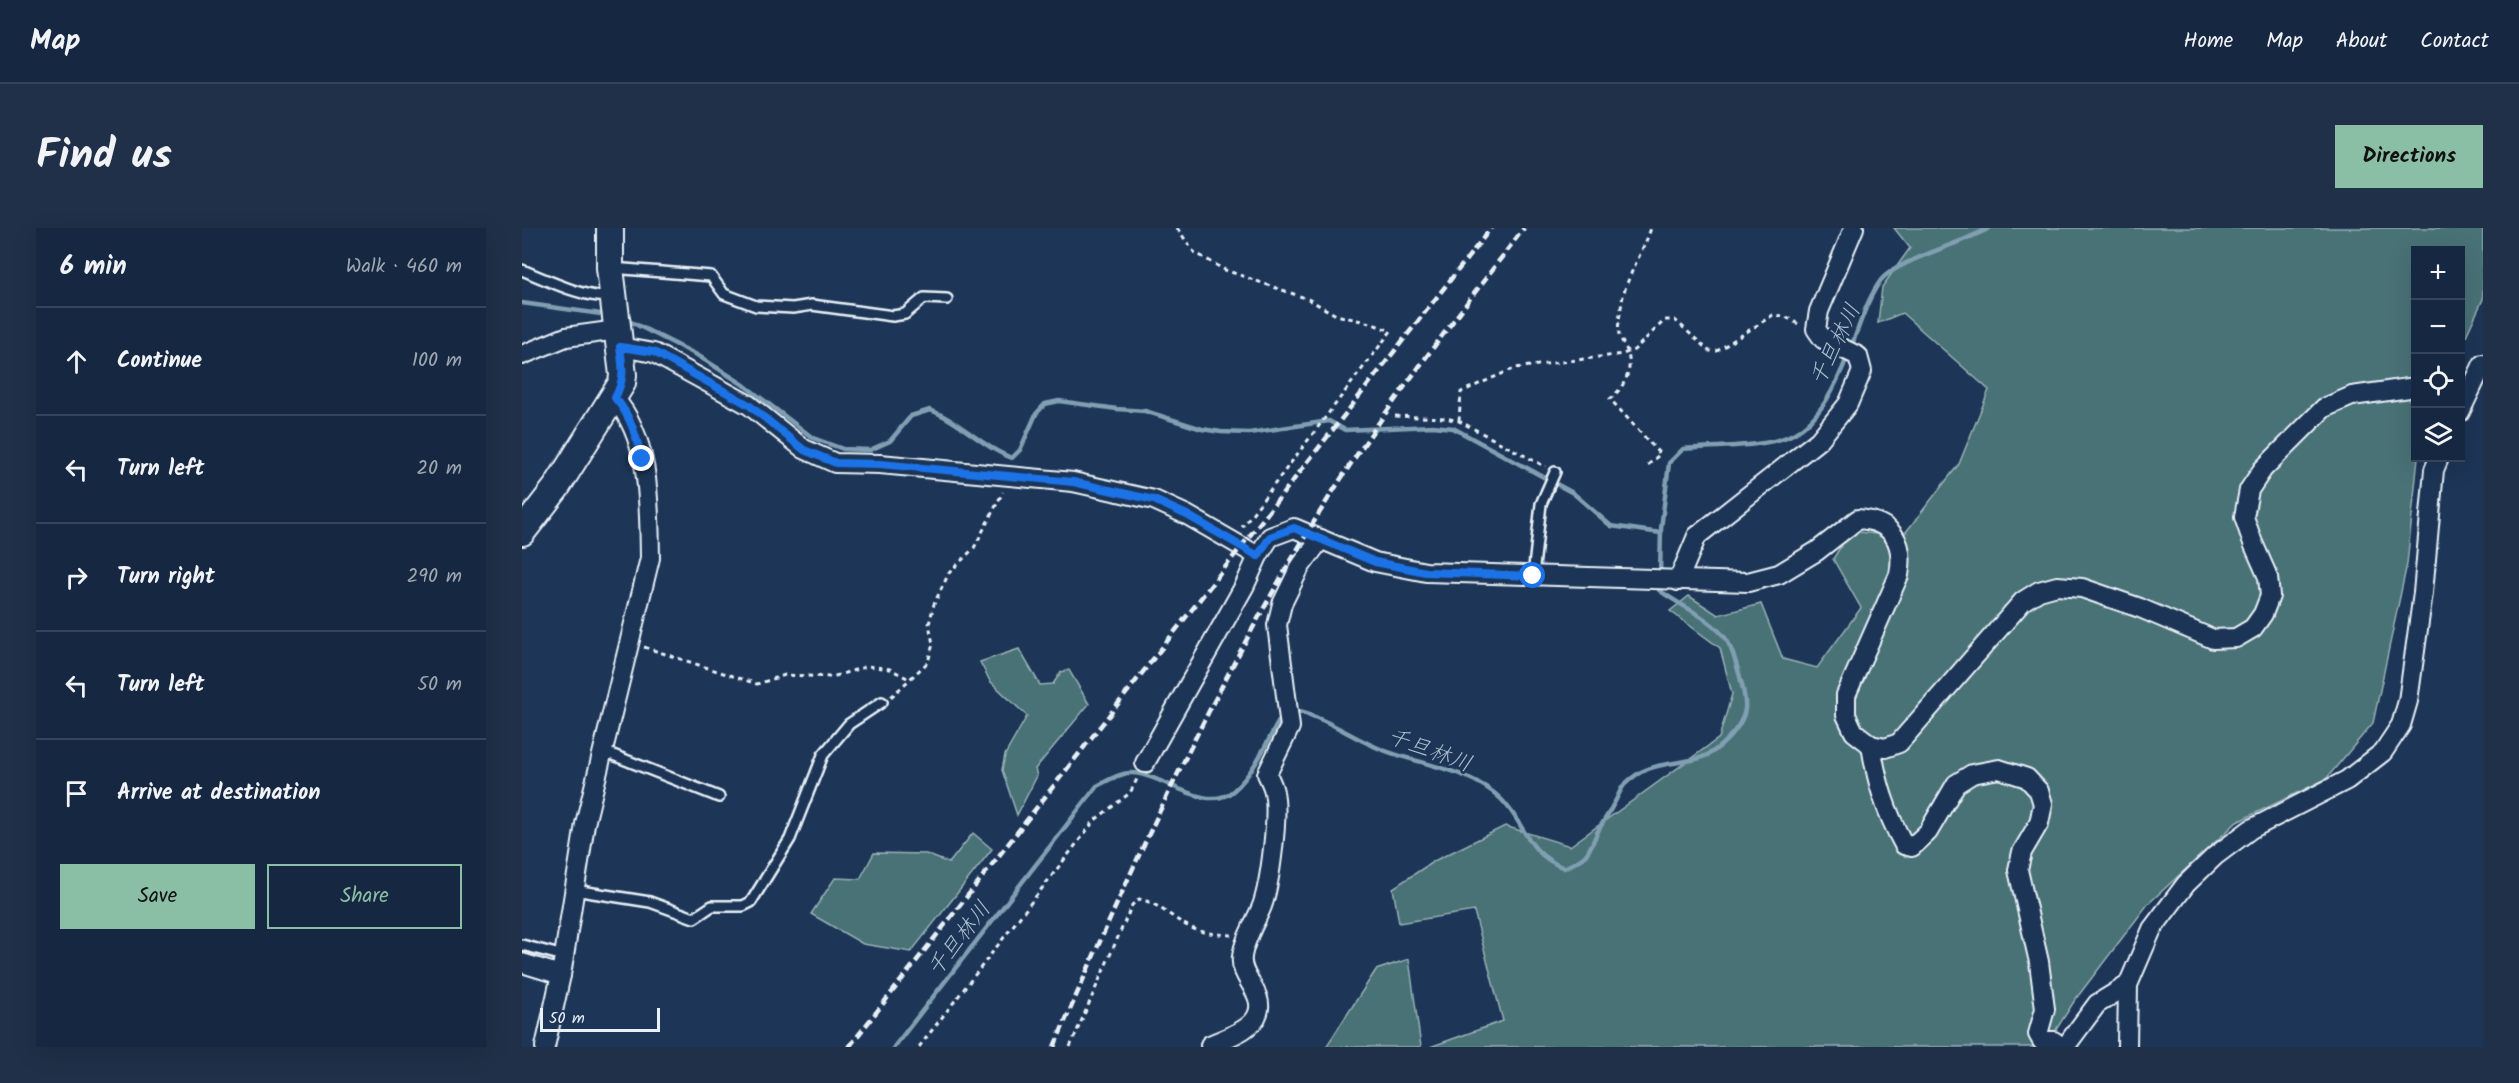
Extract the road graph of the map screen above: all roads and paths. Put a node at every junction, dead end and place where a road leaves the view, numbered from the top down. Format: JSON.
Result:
{"nodes":[{"id":1,"x":610,"y":228,"type":"edge"},
{"id":2,"x":1177,"y":228,"type":"edge"},
{"id":3,"x":1651,"y":228,"type":"edge"},
{"id":4,"x":1854,"y":228,"type":"edge"},
{"id":5,"x":609,"y":268,"type":"junction"},
{"id":6,"x":522,"y":270,"type":"edge"},
{"id":7,"x":947,"y":299,"type":"dead end"},
{"id":8,"x":616,"y":321,"type":"junction"},
{"id":9,"x":1816,"y":329,"type":"junction"},
{"id":10,"x":1628,"y":352,"type":"junction"},
{"id":11,"x":522,"y":354,"type":"edge"},
{"id":12,"x":2483,"y":364,"type":"edge"},
{"id":13,"x":2411,"y":388,"type":"edge"},
{"id":14,"x":2465,"y":389,"type":"edge"},
{"id":15,"x":615,"y":398,"type":"junction"},
{"id":16,"x":1395,"y":416,"type":"dead end"},
{"id":17,"x":1459,"y":421,"type":"junction"},
{"id":18,"x":2437,"y":462,"type":"edge"},
{"id":19,"x":1648,"y":465,"type":"dead end"},
{"id":20,"x":1556,"y":472,"type":"joint"},
{"id":21,"x":1008,"y":476,"type":"junction"},
{"id":22,"x":522,"y":532,"type":"edge"},
{"id":23,"x":1225,"y":538,"type":"junction"},
{"id":24,"x":1321,"y":539,"type":"junction"},
{"id":25,"x":1258,"y":556,"type":"junction"},
{"id":26,"x":1533,"y":576,"type":"junction"},
{"id":27,"x":1675,"y":580,"type":"junction"},
{"id":28,"x":630,"y":641,"type":"junction"},
{"id":29,"x":909,"y":679,"type":"junction"},
{"id":30,"x":882,"y":702,"type":"joint"},
{"id":31,"x":1871,"y":745,"type":"junction"},
{"id":32,"x":603,"y":751,"type":"junction"},
{"id":33,"x":1144,"y":763,"type":"dead end"},
{"id":34,"x":1130,"y":793,"type":"dead end"},
{"id":35,"x":719,"y":797,"type":"dead end"},
{"id":36,"x":574,"y":890,"type":"junction"},
{"id":37,"x":1249,"y":936,"type":"junction"},
{"id":38,"x":522,"y":945,"type":"edge"},
{"id":39,"x":564,"y":956,"type":"junction"},
{"id":40,"x":522,"y":963,"type":"edge"},
{"id":41,"x":561,"y":975,"type":"junction"},
{"id":42,"x":2128,"y":985,"type":"junction"},
{"id":43,"x":1210,"y":1046,"type":"edge"},
{"id":44,"x":545,"y":1047,"type":"edge"},
{"id":45,"x":919,"y":1047,"type":"edge"},
{"id":46,"x":1070,"y":1047,"type":"edge"},
{"id":47,"x":2063,"y":1047,"type":"edge"},
{"id":48,"x":2127,"y":1047,"type":"edge"}],
"edges":[{"from":1,"to":5,"type":"street"},
{"from":2,"to":23,"type":"path"},
{"from":3,"to":10,"type":"path"},
{"from":4,"to":9,"type":"street"},
{"from":5,"to":7,"type":"lane"},
{"from":5,"to":8,"type":"street"},
{"from":6,"to":8,"type":"lane"},
{"from":8,"to":11,"type":"street"},
{"from":8,"to":15,"type":"street"},
{"from":8,"to":21,"type":"street"},
{"from":9,"to":10,"type":"path"},
{"from":9,"to":27,"type":"street"},
{"from":10,"to":17,"type":"path"},
{"from":10,"to":19,"type":"path"},
{"from":12,"to":14,"type":"street"},
{"from":13,"to":31,"type":"street"},
{"from":15,"to":22,"type":"street"},
{"from":15,"to":28,"type":"street"},
{"from":16,"to":17,"type":"path"},
{"from":17,"to":20,"type":"path"},
{"from":18,"to":42,"type":"street"},
{"from":20,"to":26,"type":"lane"},
{"from":21,"to":23,"type":"street"},
{"from":21,"to":29,"type":"path"},
{"from":23,"to":25,"type":"street"},
{"from":24,"to":25,"type":"street"},
{"from":24,"to":26,"type":"street"},
{"from":24,"to":37,"type":"street"},
{"from":25,"to":33,"type":"street"},
{"from":26,"to":27,"type":"street"},
{"from":27,"to":31,"type":"street"},
{"from":28,"to":29,"type":"path"},
{"from":28,"to":32,"type":"street"},
{"from":29,"to":30,"type":"path"},
{"from":30,"to":36,"type":"lane"},
{"from":31,"to":47,"type":"street"},
{"from":32,"to":35,"type":"lane"},
{"from":32,"to":36,"type":"street"},
{"from":34,"to":45,"type":"path"},
{"from":36,"to":39,"type":"street"},
{"from":37,"to":43,"type":"street"},
{"from":37,"to":46,"type":"path"},
{"from":38,"to":39,"type":"lane"},
{"from":39,"to":41,"type":"street"},
{"from":40,"to":41,"type":"street"},
{"from":41,"to":44,"type":"street"},
{"from":42,"to":47,"type":"street"},
{"from":42,"to":48,"type":"street"}]}
